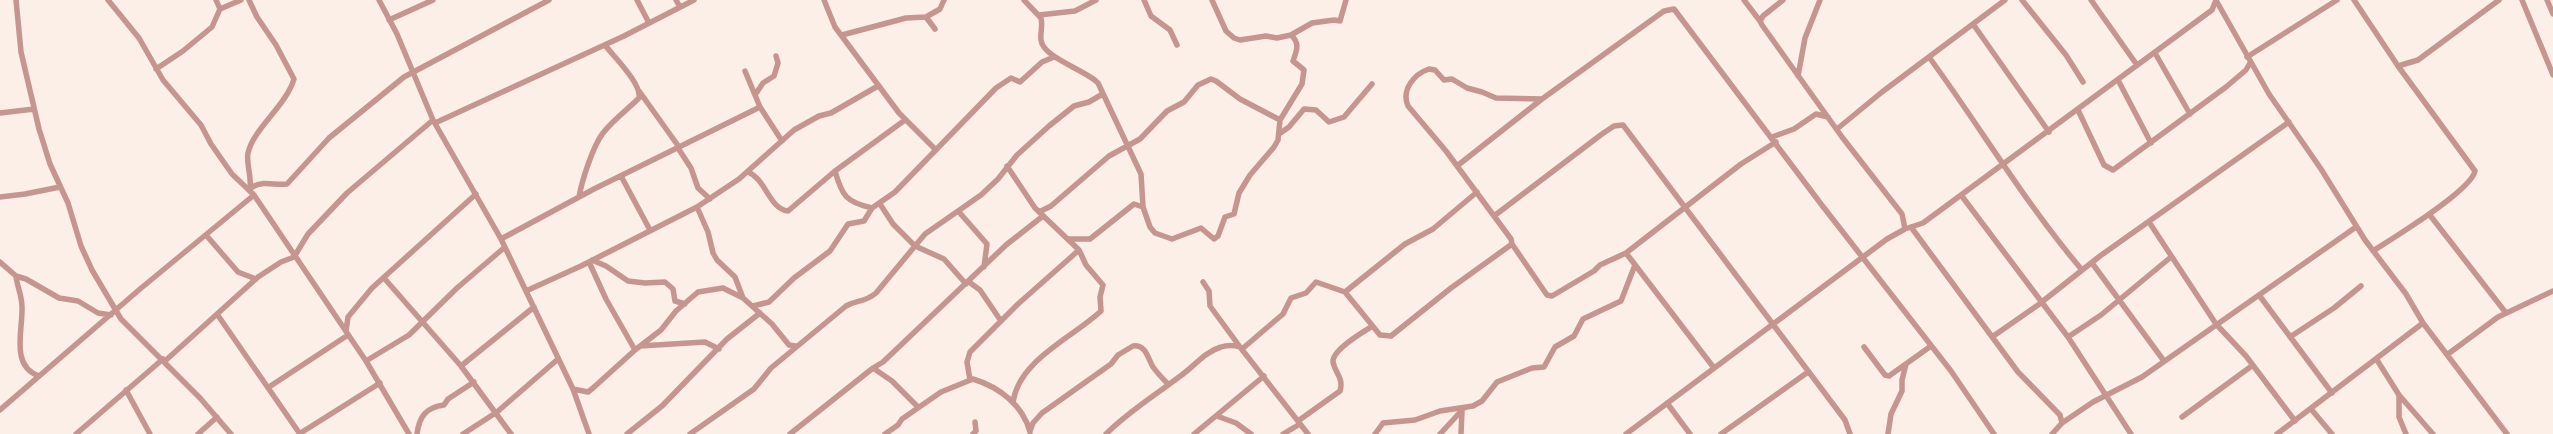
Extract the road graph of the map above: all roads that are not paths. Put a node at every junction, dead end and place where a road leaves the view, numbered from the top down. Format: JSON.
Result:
{"nodes":[{"id":1,"x":16,"y":0,"type":"edge"},
{"id":2,"x":108,"y":0,"type":"edge"},
{"id":3,"x":216,"y":0,"type":"edge"},
{"id":4,"x":242,"y":0,"type":"edge"},
{"id":5,"x":249,"y":0,"type":"edge"},
{"id":6,"x":379,"y":0,"type":"edge"},
{"id":7,"x":433,"y":0,"type":"edge"},
{"id":8,"x":549,"y":0,"type":"edge"},
{"id":9,"x":636,"y":0,"type":"edge"},
{"id":10,"x":676,"y":0,"type":"edge"},
{"id":11,"x":694,"y":0,"type":"edge"},
{"id":12,"x":824,"y":0,"type":"edge"},
{"id":13,"x":944,"y":0,"type":"edge"},
{"id":14,"x":1024,"y":0,"type":"edge"},
{"id":15,"x":1096,"y":0,"type":"edge"},
{"id":16,"x":1144,"y":0,"type":"edge"},
{"id":17,"x":1212,"y":0,"type":"edge"},
{"id":18,"x":1346,"y":0,"type":"edge"},
{"id":19,"x":1744,"y":0,"type":"edge"},
{"id":20,"x":1783,"y":0,"type":"edge"},
{"id":21,"x":1820,"y":0,"type":"edge"},
{"id":22,"x":2005,"y":0,"type":"edge"},
{"id":23,"x":2022,"y":0,"type":"edge"},
{"id":24,"x":2092,"y":0,"type":"edge"},
{"id":25,"x":2337,"y":0,"type":"edge"},
{"id":26,"x":2354,"y":0,"type":"edge"},
{"id":27,"x":2499,"y":0,"type":"edge"},
{"id":28,"x":2522,"y":0,"type":"edge"},
{"id":29,"x":2547,"y":0,"type":"edge"},
{"id":30,"x":2216,"y":1,"type":"edge"},
{"id":31,"x":680,"y":7,"type":"junction"},
{"id":32,"x":220,"y":8,"type":"junction"},
{"id":33,"x":2553,"y":14,"type":"edge"},
{"id":34,"x":1040,"y":15,"type":"junction"},
{"id":35,"x":926,"y":17,"type":"junction"},
{"id":36,"x":390,"y":20,"type":"junction"},
{"id":37,"x":1760,"y":21,"type":"junction"},
{"id":38,"x":649,"y":23,"type":"junction"},
{"id":39,"x":1973,"y":24,"type":"junction"},
{"id":40,"x":935,"y":29,"type":"dead end"},
{"id":41,"x":842,"y":35,"type":"junction"},
{"id":42,"x":1291,"y":35,"type":"junction"},
{"id":43,"x":605,"y":45,"type":"junction"},
{"id":44,"x":1177,"y":45,"type":"dead end"},
{"id":45,"x":2154,"y":53,"type":"junction"},
{"id":46,"x":776,"y":56,"type":"dead end"},
{"id":47,"x":1054,"y":57,"type":"junction"},
{"id":48,"x":1929,"y":57,"type":"junction"},
{"id":49,"x":2249,"y":60,"type":"junction"},
{"id":50,"x":2137,"y":65,"type":"junction"},
{"id":51,"x":2398,"y":66,"type":"junction"},
{"id":52,"x":156,"y":69,"type":"junction"},
{"id":53,"x":745,"y":71,"type":"dead end"},
{"id":54,"x":413,"y":72,"type":"junction"},
{"id":55,"x":2553,"y":75,"type":"edge"},
{"id":56,"x":1798,"y":76,"type":"junction"},
{"id":57,"x":2118,"y":80,"type":"junction"},
{"id":58,"x":2083,"y":82,"type":"dead end"},
{"id":59,"x":1372,"y":84,"type":"dead end"},
{"id":60,"x":878,"y":86,"type":"junction"},
{"id":61,"x":639,"y":91,"type":"junction"},
{"id":62,"x":755,"y":95,"type":"junction"},
{"id":63,"x":1101,"y":96,"type":"junction"},
{"id":64,"x":1542,"y":99,"type":"junction"},
{"id":65,"x":760,"y":107,"type":"junction"},
{"id":66,"x":34,"y":109,"type":"junction"},
{"id":67,"x":2078,"y":110,"type":"junction"},
{"id":68,"x":0,"y":112,"type":"edge"},
{"id":69,"x":2190,"y":114,"type":"junction"},
{"id":70,"x":1828,"y":117,"type":"junction"},
{"id":71,"x":905,"y":120,"type":"junction"},
{"id":72,"x":1280,"y":120,"type":"junction"},
{"id":73,"x":434,"y":122,"type":"junction"},
{"id":74,"x":2289,"y":122,"type":"junction"},
{"id":75,"x":1837,"y":129,"type":"junction"},
{"id":76,"x":2049,"y":132,"type":"junction"},
{"id":77,"x":1279,"y":134,"type":"junction"},
{"id":78,"x":1772,"y":137,"type":"junction"},
{"id":79,"x":782,"y":141,"type":"junction"},
{"id":80,"x":1776,"y":142,"type":"junction"},
{"id":81,"x":2151,"y":143,"type":"junction"},
{"id":82,"x":1127,"y":147,"type":"junction"},
{"id":83,"x":678,"y":148,"type":"junction"},
{"id":84,"x":935,"y":149,"type":"junction"},
{"id":85,"x":1007,"y":166,"type":"junction"},
{"id":86,"x":1457,"y":166,"type":"junction"},
{"id":87,"x":2003,"y":166,"type":"junction"},
{"id":88,"x":835,"y":171,"type":"junction"},
{"id":89,"x":748,"y":172,"type":"junction"},
{"id":90,"x":621,"y":176,"type":"junction"},
{"id":91,"x":60,"y":187,"type":"junction"},
{"id":92,"x":1477,"y":192,"type":"junction"},
{"id":93,"x":252,"y":193,"type":"junction"},
{"id":94,"x":476,"y":194,"type":"junction"},
{"id":95,"x":1961,"y":195,"type":"junction"},
{"id":96,"x":0,"y":197,"type":"edge"},
{"id":97,"x":579,"y":197,"type":"junction"},
{"id":98,"x":710,"y":199,"type":"junction"},
{"id":99,"x":880,"y":204,"type":"junction"},
{"id":100,"x":1686,"y":206,"type":"junction"},
{"id":101,"x":698,"y":207,"type":"junction"},
{"id":102,"x":1143,"y":207,"type":"junction"},
{"id":103,"x":872,"y":208,"type":"junction"},
{"id":104,"x":959,"y":212,"type":"junction"},
{"id":105,"x":1041,"y":214,"type":"junction"},
{"id":106,"x":2429,"y":214,"type":"junction"},
{"id":107,"x":1494,"y":216,"type":"junction"},
{"id":108,"x":2149,"y":222,"type":"junction"},
{"id":109,"x":2356,"y":227,"type":"junction"},
{"id":110,"x":1908,"y":228,"type":"junction"},
{"id":111,"x":650,"y":230,"type":"junction"},
{"id":112,"x":206,"y":234,"type":"junction"},
{"id":113,"x":502,"y":239,"type":"junction"},
{"id":114,"x":1068,"y":239,"type":"junction"},
{"id":115,"x":1512,"y":244,"type":"junction"},
{"id":116,"x":505,"y":246,"type":"junction"},
{"id":117,"x":915,"y":246,"type":"junction"},
{"id":118,"x":1079,"y":250,"type":"junction"},
{"id":119,"x":2373,"y":251,"type":"junction"},
{"id":120,"x":1626,"y":253,"type":"junction"},
{"id":121,"x":294,"y":257,"type":"junction"},
{"id":122,"x":1863,"y":257,"type":"junction"},
{"id":123,"x":2171,"y":257,"type":"junction"},
{"id":124,"x":590,"y":261,"type":"junction"},
{"id":125,"x":0,"y":262,"type":"edge"},
{"id":126,"x":2092,"y":263,"type":"junction"},
{"id":127,"x":1635,"y":265,"type":"junction"},
{"id":128,"x":984,"y":267,"type":"junction"},
{"id":129,"x":2082,"y":270,"type":"junction"},
{"id":130,"x":16,"y":276,"type":"junction"},
{"id":131,"x":384,"y":278,"type":"junction"},
{"id":132,"x":256,"y":279,"type":"junction"},
{"id":133,"x":1203,"y":282,"type":"dead end"},
{"id":134,"x":968,"y":283,"type":"junction"},
{"id":135,"x":2361,"y":286,"type":"dead end"},
{"id":136,"x":526,"y":291,"type":"junction"},
{"id":137,"x":2553,"y":291,"type":"edge"},
{"id":138,"x":1345,"y":292,"type":"junction"},
{"id":139,"x":2258,"y":296,"type":"junction"},
{"id":140,"x":743,"y":298,"type":"junction"},
{"id":141,"x":2119,"y":300,"type":"junction"},
{"id":142,"x":2041,"y":302,"type":"junction"},
{"id":143,"x":685,"y":304,"type":"junction"},
{"id":144,"x":753,"y":306,"type":"junction"},
{"id":145,"x":534,"y":307,"type":"junction"},
{"id":146,"x":116,"y":311,"type":"junction"},
{"id":147,"x":760,"y":313,"type":"junction"},
{"id":148,"x":2506,"y":313,"type":"junction"},
{"id":149,"x":217,"y":314,"type":"junction"},
{"id":150,"x":111,"y":315,"type":"junction"},
{"id":151,"x":423,"y":320,"type":"junction"},
{"id":152,"x":1001,"y":321,"type":"junction"},
{"id":153,"x":2423,"y":323,"type":"junction"},
{"id":154,"x":1772,"y":324,"type":"junction"},
{"id":155,"x":2216,"y":324,"type":"junction"},
{"id":156,"x":1372,"y":327,"type":"junction"},
{"id":157,"x":347,"y":333,"type":"junction"},
{"id":158,"x":1992,"y":337,"type":"junction"},
{"id":159,"x":2290,"y":337,"type":"junction"},
{"id":160,"x":2068,"y":338,"type":"junction"},
{"id":161,"x":796,"y":346,"type":"junction"},
{"id":162,"x":1931,"y":346,"type":"junction"},
{"id":163,"x":1864,"y":347,"type":"dead end"},
{"id":164,"x":638,"y":348,"type":"junction"},
{"id":165,"x":1241,"y":348,"type":"junction"},
{"id":166,"x":719,"y":349,"type":"junction"},
{"id":167,"x":2448,"y":354,"type":"junction"},
{"id":168,"x":558,"y":359,"type":"junction"},
{"id":169,"x":164,"y":360,"type":"junction"},
{"id":170,"x":2377,"y":360,"type":"junction"},
{"id":171,"x":366,"y":361,"type":"junction"},
{"id":172,"x":2164,"y":361,"type":"junction"},
{"id":173,"x":1906,"y":364,"type":"junction"},
{"id":174,"x":2252,"y":365,"type":"junction"},
{"id":175,"x":461,"y":366,"type":"junction"},
{"id":176,"x":873,"y":368,"type":"junction"},
{"id":177,"x":1714,"y":368,"type":"junction"},
{"id":178,"x":1808,"y":372,"type":"junction"},
{"id":179,"x":39,"y":376,"type":"junction"},
{"id":180,"x":1264,"y":376,"type":"junction"},
{"id":181,"x":970,"y":380,"type":"junction"},
{"id":182,"x":474,"y":382,"type":"junction"},
{"id":183,"x":380,"y":383,"type":"junction"},
{"id":184,"x":1168,"y":384,"type":"junction"},
{"id":185,"x":269,"y":387,"type":"junction"},
{"id":186,"x":573,"y":389,"type":"junction"},
{"id":187,"x":126,"y":390,"type":"junction"},
{"id":188,"x":2332,"y":393,"type":"junction"},
{"id":189,"x":2105,"y":394,"type":"junction"},
{"id":190,"x":2399,"y":396,"type":"junction"},
{"id":191,"x":1013,"y":402,"type":"junction"},
{"id":192,"x":1666,"y":403,"type":"junction"},
{"id":193,"x":918,"y":407,"type":"junction"},
{"id":194,"x":1463,"y":409,"type":"junction"},
{"id":195,"x":2311,"y":409,"type":"junction"},
{"id":196,"x":0,"y":410,"type":"edge"},
{"id":197,"x":496,"y":412,"type":"junction"},
{"id":198,"x":1217,"y":416,"type":"junction"},
{"id":199,"x":217,"y":417,"type":"junction"},
{"id":200,"x":2182,"y":417,"type":"dead end"},
{"id":201,"x":2295,"y":421,"type":"junction"},
{"id":202,"x":975,"y":422,"type":"dead end"},
{"id":203,"x":1299,"y":422,"type":"junction"},
{"id":204,"x":2062,"y":423,"type":"junction"},
{"id":205,"x":408,"y":433,"type":"edge"},
{"id":206,"x":1030,"y":433,"type":"edge"},
{"id":207,"x":76,"y":434,"type":"edge"},
{"id":208,"x":150,"y":434,"type":"edge"},
{"id":209,"x":198,"y":434,"type":"edge"},
{"id":210,"x":231,"y":434,"type":"edge"},
{"id":211,"x":300,"y":434,"type":"edge"},
{"id":212,"x":417,"y":434,"type":"edge"},
{"id":213,"x":463,"y":434,"type":"edge"},
{"id":214,"x":511,"y":434,"type":"edge"},
{"id":215,"x":589,"y":434,"type":"edge"},
{"id":216,"x":627,"y":434,"type":"edge"},
{"id":217,"x":690,"y":434,"type":"edge"},
{"id":218,"x":790,"y":434,"type":"edge"},
{"id":219,"x":885,"y":434,"type":"edge"},
{"id":220,"x":973,"y":434,"type":"edge"},
{"id":221,"x":1106,"y":434,"type":"edge"},
{"id":222,"x":1195,"y":434,"type":"edge"},
{"id":223,"x":1251,"y":434,"type":"edge"},
{"id":224,"x":1283,"y":434,"type":"edge"},
{"id":225,"x":1308,"y":434,"type":"edge"},
{"id":226,"x":1375,"y":434,"type":"edge"},
{"id":227,"x":1440,"y":434,"type":"edge"},
{"id":228,"x":1461,"y":434,"type":"edge"},
{"id":229,"x":1626,"y":434,"type":"edge"},
{"id":230,"x":1690,"y":434,"type":"edge"},
{"id":231,"x":1721,"y":434,"type":"edge"},
{"id":232,"x":1850,"y":434,"type":"edge"},
{"id":233,"x":1888,"y":434,"type":"edge"},
{"id":234,"x":1994,"y":434,"type":"edge"},
{"id":235,"x":2052,"y":434,"type":"edge"},
{"id":236,"x":2131,"y":434,"type":"edge"},
{"id":237,"x":2277,"y":434,"type":"edge"},
{"id":238,"x":2332,"y":434,"type":"edge"},
{"id":239,"x":2406,"y":434,"type":"edge"},
{"id":240,"x":2433,"y":434,"type":"edge"},
{"id":241,"x":2506,"y":434,"type":"edge"}],
"edges":[{"from":1,"to":66,"type":"street"},
{"from":2,"to":52,"type":"street"},
{"from":3,"to":32,"type":"street"},
{"from":4,"to":32,"type":"street"},
{"from":5,"to":93,"type":"street"},
{"from":6,"to":36,"type":"street"},
{"from":7,"to":36,"type":"street"},
{"from":8,"to":54,"type":"street"},
{"from":9,"to":38,"type":"street"},
{"from":10,"to":31,"type":"street"},
{"from":11,"to":31,"type":"street"},
{"from":12,"to":41,"type":"street"},
{"from":13,"to":35,"type":"street"},
{"from":14,"to":34,"type":"street"},
{"from":15,"to":34,"type":"street"},
{"from":16,"to":44,"type":"street"},
{"from":17,"to":42,"type":"street"},
{"from":18,"to":42,"type":"street"},
{"from":19,"to":37,"type":"street"},
{"from":20,"to":37,"type":"street"},
{"from":21,"to":56,"type":"street"},
{"from":22,"to":39,"type":"street"},
{"from":23,"to":58,"type":"street"},
{"from":24,"to":50,"type":"street"},
{"from":25,"to":49,"type":"street"},
{"from":26,"to":51,"type":"street"},
{"from":27,"to":51,"type":"street"},
{"from":28,"to":55,"type":"street"},
{"from":29,"to":33,"type":"street"},
{"from":30,"to":45,"type":"street"},
{"from":30,"to":49,"type":"street"},
{"from":31,"to":38,"type":"street"},
{"from":32,"to":52,"type":"street"},
{"from":34,"to":47,"type":"street"},
{"from":35,"to":40,"type":"street"},
{"from":35,"to":41,"type":"street"},
{"from":36,"to":54,"type":"street"},
{"from":37,"to":56,"type":"street"},
{"from":38,"to":43,"type":"street"},
{"from":39,"to":48,"type":"street"},
{"from":39,"to":76,"type":"street"},
{"from":41,"to":60,"type":"street"},
{"from":42,"to":72,"type":"street"},
{"from":43,"to":61,"type":"street"},
{"from":43,"to":73,"type":"street"},
{"from":45,"to":50,"type":"street"},
{"from":45,"to":69,"type":"street"},
{"from":46,"to":62,"type":"street"},
{"from":47,"to":63,"type":"street"},
{"from":47,"to":84,"type":"street"},
{"from":48,"to":75,"type":"street"},
{"from":48,"to":87,"type":"street"},
{"from":49,"to":69,"type":"street"},
{"from":49,"to":74,"type":"street"},
{"from":50,"to":57,"type":"street"},
{"from":51,"to":106,"type":"street"},
{"from":52,"to":93,"type":"street"},
{"from":53,"to":62,"type":"street"},
{"from":54,"to":73,"type":"street"},
{"from":54,"to":93,"type":"street"},
{"from":56,"to":70,"type":"street"},
{"from":57,"to":67,"type":"street"},
{"from":57,"to":81,"type":"street"},
{"from":59,"to":77,"type":"street"},
{"from":60,"to":71,"type":"street"},
{"from":60,"to":79,"type":"street"},
{"from":61,"to":83,"type":"street"},
{"from":61,"to":97,"type":"street"},
{"from":62,"to":65,"type":"street"},
{"from":63,"to":82,"type":"street"},
{"from":63,"to":85,"type":"street"},
{"from":64,"to":78,"type":"street"},
{"from":64,"to":86,"type":"street"},
{"from":64,"to":86,"type":"street"},
{"from":65,"to":79,"type":"street"},
{"from":65,"to":83,"type":"street"},
{"from":66,"to":68,"type":"street"},
{"from":66,"to":91,"type":"street"},
{"from":67,"to":76,"type":"street"},
{"from":67,"to":81,"type":"street"},
{"from":69,"to":81,"type":"street"},
{"from":70,"to":75,"type":"street"},
{"from":70,"to":78,"type":"street"},
{"from":71,"to":84,"type":"street"},
{"from":71,"to":88,"type":"street"},
{"from":72,"to":77,"type":"street"},
{"from":72,"to":82,"type":"street"},
{"from":73,"to":94,"type":"street"},
{"from":73,"to":121,"type":"street"},
{"from":74,"to":108,"type":"street"},
{"from":74,"to":109,"type":"street"},
{"from":75,"to":110,"type":"street"},
{"from":76,"to":87,"type":"street"},
{"from":77,"to":102,"type":"street"},
{"from":78,"to":80,"type":"street"},
{"from":79,"to":89,"type":"street"},
{"from":80,"to":100,"type":"street"},
{"from":80,"to":122,"type":"street"},
{"from":82,"to":102,"type":"street"},
{"from":82,"to":105,"type":"street"},
{"from":83,"to":90,"type":"street"},
{"from":83,"to":98,"type":"street"},
{"from":84,"to":99,"type":"street"},
{"from":85,"to":104,"type":"street"},
{"from":85,"to":105,"type":"street"},
{"from":86,"to":92,"type":"street"},
{"from":87,"to":95,"type":"street"},
{"from":87,"to":129,"type":"street"},
{"from":88,"to":89,"type":"street"},
{"from":88,"to":103,"type":"street"},
{"from":89,"to":98,"type":"street"},
{"from":90,"to":97,"type":"street"},
{"from":90,"to":111,"type":"street"},
{"from":91,"to":96,"type":"street"},
{"from":91,"to":146,"type":"street"},
{"from":92,"to":107,"type":"street"},
{"from":92,"to":138,"type":"street"},
{"from":93,"to":112,"type":"street"},
{"from":93,"to":121,"type":"street"},
{"from":94,"to":113,"type":"street"},
{"from":94,"to":131,"type":"street"},
{"from":95,"to":110,"type":"street"},
{"from":95,"to":142,"type":"street"},
{"from":97,"to":113,"type":"street"},
{"from":98,"to":101,"type":"street"},
{"from":99,"to":103,"type":"street"},
{"from":99,"to":117,"type":"street"},
{"from":100,"to":107,"type":"street"},
{"from":100,"to":120,"type":"street"},
{"from":100,"to":154,"type":"street"},
{"from":101,"to":111,"type":"street"},
{"from":101,"to":140,"type":"street"},
{"from":102,"to":114,"type":"street"},
{"from":103,"to":144,"type":"street"},
{"from":104,"to":117,"type":"street"},
{"from":104,"to":128,"type":"street"},
{"from":105,"to":114,"type":"street"},
{"from":105,"to":128,"type":"street"},
{"from":106,"to":119,"type":"street"},
{"from":106,"to":148,"type":"street"},
{"from":107,"to":115,"type":"street"},
{"from":108,"to":123,"type":"street"},
{"from":108,"to":126,"type":"street"},
{"from":109,"to":119,"type":"street"},
{"from":109,"to":139,"type":"street"},
{"from":110,"to":122,"type":"street"},
{"from":110,"to":158,"type":"street"},
{"from":111,"to":124,"type":"street"},
{"from":112,"to":132,"type":"street"},
{"from":112,"to":146,"type":"street"},
{"from":113,"to":116,"type":"street"},
{"from":114,"to":118,"type":"street"},
{"from":115,"to":120,"type":"street"},
{"from":115,"to":156,"type":"street"},
{"from":116,"to":136,"type":"street"},
{"from":116,"to":151,"type":"street"},
{"from":117,"to":134,"type":"street"},
{"from":117,"to":161,"type":"street"},
{"from":118,"to":152,"type":"street"},
{"from":118,"to":191,"type":"street"},
{"from":119,"to":153,"type":"street"},
{"from":120,"to":127,"type":"street"},
{"from":121,"to":132,"type":"street"},
{"from":121,"to":157,"type":"street"},
{"from":122,"to":154,"type":"street"},
{"from":122,"to":162,"type":"street"},
{"from":123,"to":141,"type":"street"},
{"from":123,"to":155,"type":"street"},
{"from":124,"to":136,"type":"street"},
{"from":124,"to":143,"type":"street"},
{"from":124,"to":164,"type":"street"},
{"from":125,"to":130,"type":"street"},
{"from":126,"to":129,"type":"street"},
{"from":126,"to":141,"type":"street"},
{"from":127,"to":177,"type":"street"},
{"from":127,"to":194,"type":"street"},
{"from":128,"to":134,"type":"street"},
{"from":129,"to":142,"type":"street"},
{"from":130,"to":150,"type":"street"},
{"from":130,"to":179,"type":"street"},
{"from":131,"to":151,"type":"street"},
{"from":131,"to":157,"type":"street"},
{"from":132,"to":149,"type":"street"},
{"from":133,"to":165,"type":"street"},
{"from":134,"to":152,"type":"street"},
{"from":134,"to":176,"type":"street"},
{"from":135,"to":159,"type":"street"},
{"from":136,"to":145,"type":"street"},
{"from":137,"to":148,"type":"street"},
{"from":138,"to":156,"type":"street"},
{"from":138,"to":165,"type":"street"},
{"from":139,"to":155,"type":"street"},
{"from":139,"to":159,"type":"street"},
{"from":140,"to":143,"type":"street"},
{"from":140,"to":144,"type":"street"},
{"from":141,"to":160,"type":"street"},
{"from":141,"to":172,"type":"street"},
{"from":142,"to":158,"type":"street"},
{"from":142,"to":160,"type":"street"},
{"from":143,"to":164,"type":"street"},
{"from":144,"to":147,"type":"street"},
{"from":145,"to":168,"type":"street"},
{"from":145,"to":175,"type":"street"},
{"from":146,"to":150,"type":"street"},
{"from":146,"to":169,"type":"street"},
{"from":147,"to":161,"type":"street"},
{"from":147,"to":166,"type":"street"},
{"from":148,"to":167,"type":"street"},
{"from":149,"to":169,"type":"street"},
{"from":149,"to":185,"type":"street"},
{"from":150,"to":179,"type":"street"},
{"from":151,"to":171,"type":"street"},
{"from":151,"to":175,"type":"street"},
{"from":152,"to":181,"type":"street"},
{"from":153,"to":167,"type":"street"},
{"from":153,"to":170,"type":"street"},
{"from":154,"to":177,"type":"street"},
{"from":154,"to":178,"type":"street"},
{"from":155,"to":172,"type":"street"},
{"from":155,"to":174,"type":"street"},
{"from":156,"to":203,"type":"street"},
{"from":157,"to":171,"type":"street"},
{"from":157,"to":185,"type":"street"},
{"from":158,"to":204,"type":"street"},
{"from":159,"to":188,"type":"street"},
{"from":160,"to":189,"type":"street"},
{"from":161,"to":217,"type":"street"},
{"from":162,"to":173,"type":"street"},
{"from":162,"to":234,"type":"street"},
{"from":163,"to":173,"type":"street"},
{"from":164,"to":166,"type":"street"},
{"from":164,"to":186,"type":"street"},
{"from":165,"to":180,"type":"street"},
{"from":165,"to":184,"type":"street"},
{"from":166,"to":216,"type":"street"},
{"from":167,"to":241,"type":"street"},
{"from":168,"to":186,"type":"street"},
{"from":168,"to":197,"type":"street"},
{"from":169,"to":187,"type":"street"},
{"from":169,"to":199,"type":"street"},
{"from":170,"to":188,"type":"street"},
{"from":170,"to":190,"type":"street"},
{"from":171,"to":183,"type":"street"},
{"from":172,"to":189,"type":"street"},
{"from":173,"to":233,"type":"street"},
{"from":174,"to":200,"type":"street"},
{"from":174,"to":201,"type":"street"},
{"from":175,"to":182,"type":"street"},
{"from":176,"to":193,"type":"street"},
{"from":176,"to":218,"type":"street"},
{"from":177,"to":192,"type":"street"},
{"from":178,"to":231,"type":"street"},
{"from":178,"to":232,"type":"street"},
{"from":179,"to":196,"type":"street"},
{"from":180,"to":198,"type":"street"},
{"from":180,"to":203,"type":"street"},
{"from":181,"to":191,"type":"street"},
{"from":181,"to":193,"type":"street"},
{"from":182,"to":197,"type":"street"},
{"from":182,"to":212,"type":"street"},
{"from":183,"to":205,"type":"street"},
{"from":183,"to":211,"type":"street"},
{"from":184,"to":206,"type":"street"},
{"from":184,"to":221,"type":"street"},
{"from":185,"to":211,"type":"street"},
{"from":186,"to":215,"type":"street"},
{"from":187,"to":207,"type":"street"},
{"from":187,"to":208,"type":"street"},
{"from":188,"to":195,"type":"street"},
{"from":189,"to":204,"type":"street"},
{"from":189,"to":236,"type":"street"},
{"from":190,"to":239,"type":"street"},
{"from":190,"to":240,"type":"street"},
{"from":191,"to":206,"type":"street"},
{"from":192,"to":229,"type":"street"},
{"from":192,"to":230,"type":"street"},
{"from":193,"to":219,"type":"street"},
{"from":194,"to":226,"type":"street"},
{"from":194,"to":227,"type":"street"},
{"from":194,"to":228,"type":"street"},
{"from":195,"to":201,"type":"street"},
{"from":195,"to":238,"type":"street"},
{"from":197,"to":213,"type":"street"},
{"from":197,"to":214,"type":"street"},
{"from":198,"to":222,"type":"street"},
{"from":198,"to":223,"type":"street"},
{"from":199,"to":209,"type":"street"},
{"from":199,"to":210,"type":"street"},
{"from":201,"to":237,"type":"street"},
{"from":202,"to":220,"type":"street"},
{"from":203,"to":224,"type":"street"},
{"from":203,"to":225,"type":"street"},
{"from":204,"to":235,"type":"street"}]}
